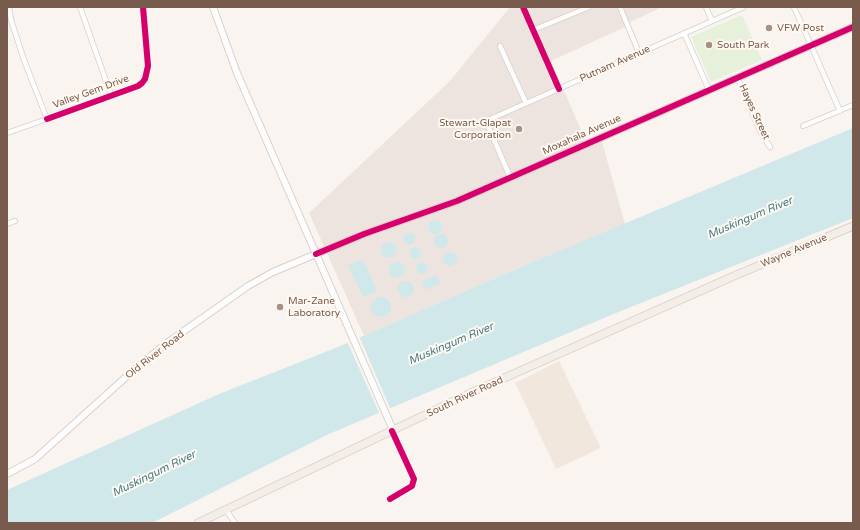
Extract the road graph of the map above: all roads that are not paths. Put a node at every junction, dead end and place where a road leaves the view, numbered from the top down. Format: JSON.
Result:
{"nodes":[{"id":1,"x":9,"y":7,"type":"edge"},
{"id":2,"x":80,"y":7,"type":"edge"},
{"id":3,"x":143,"y":7,"type":"edge"},
{"id":4,"x":213,"y":7,"type":"edge"},
{"id":5,"x":523,"y":7,"type":"edge"},
{"id":6,"x":589,"y":7,"type":"edge"},
{"id":7,"x":620,"y":7,"type":"edge"},
{"id":8,"x":706,"y":7,"type":"edge"},
{"id":9,"x":744,"y":7,"type":"edge"},
{"id":10,"x":794,"y":7,"type":"edge"},
{"id":11,"x":712,"y":21,"type":"junction"},
{"id":12,"x":853,"y":26,"type":"edge"},
{"id":13,"x":533,"y":30,"type":"junction"},
{"id":14,"x":684,"y":33,"type":"junction"},
{"id":15,"x":810,"y":45,"type":"junction"},
{"id":16,"x":500,"y":46,"type":"dead end"},
{"id":17,"x":639,"y":53,"type":"junction"},
{"id":18,"x":737,"y":77,"type":"junction"},
{"id":19,"x":558,"y":89,"type":"junction"},
{"id":20,"x":709,"y":90,"type":"junction"},
{"id":21,"x":111,"y":96,"type":"junction"},
{"id":22,"x":526,"y":103,"type":"junction"},
{"id":23,"x":853,"y":105,"type":"edge"},
{"id":24,"x":840,"y":111,"type":"junction"},
{"id":25,"x":46,"y":118,"type":"junction"},
{"id":26,"x":803,"y":126,"type":"dead end"},
{"id":27,"x":7,"y":133,"type":"edge"},
{"id":28,"x":770,"y":147,"type":"dead end"},
{"id":29,"x":510,"y":177,"type":"junction"},
{"id":30,"x":15,"y":221,"type":"dead end"},
{"id":31,"x":7,"y":224,"type":"edge"},
{"id":32,"x":853,"y":226,"type":"edge"},
{"id":33,"x":316,"y":254,"type":"junction"},
{"id":34,"x":734,"y":276,"type":"joint"},
{"id":35,"x":393,"y":430,"type":"junction"},
{"id":36,"x":7,"y":474,"type":"edge"},
{"id":37,"x":390,"y":499,"type":"dead end"},
{"id":38,"x":226,"y":510,"type":"junction"},
{"id":39,"x":198,"y":523,"type":"edge"},
{"id":40,"x":235,"y":523,"type":"edge"}],
"edges":[{"from":1,"to":25,"type":"street"},
{"from":2,"to":21,"type":"street","name":"Valley Gem Drive"},
{"from":3,"to":21,"type":"street","name":"Valley Gem Drive"},
{"from":4,"to":33,"type":"main road"},
{"from":5,"to":13,"type":"street"},
{"from":6,"to":13,"type":"street"},
{"from":7,"to":17,"type":"street"},
{"from":8,"to":11,"type":"street"},
{"from":9,"to":11,"type":"street","name":"Putnam Avenue"},
{"from":10,"to":15,"type":"street"},
{"from":11,"to":14,"type":"street","name":"Putnam Avenue"},
{"from":12,"to":15,"type":"main road","name":"Moxahala Avenue"},
{"from":13,"to":19,"type":"street"},
{"from":14,"to":17,"type":"street","name":"Putnam Avenue"},
{"from":14,"to":20,"type":"street"},
{"from":15,"to":18,"type":"main road","name":"Moxahala Avenue"},
{"from":15,"to":24,"type":"street"},
{"from":16,"to":22,"type":"street"},
{"from":17,"to":19,"type":"street","name":"Putnam Avenue"},
{"from":18,"to":20,"type":"main road","name":"Moxahala Avenue"},
{"from":18,"to":28,"type":"street","name":"Hayes Street"},
{"from":19,"to":22,"type":"street","name":"Putnam Avenue"},
{"from":20,"to":29,"type":"main road","name":"Moxahala Avenue"},
{"from":21,"to":25,"type":"street","name":"Valley Gem Drive"},
{"from":22,"to":29,"type":"street","name":"Putnam Avenue"},
{"from":23,"to":24,"type":"street"},
{"from":24,"to":26,"type":"street"},
{"from":25,"to":27,"type":"street","name":"Valley Gem Drive"},
{"from":29,"to":33,"type":"main road","name":"Moxahala Avenue"},
{"from":30,"to":31,"type":"street"},
{"from":32,"to":34,"type":"main road","name":"Wayne Avenue"},
{"from":33,"to":35,"type":"main road"},
{"from":33,"to":36,"type":"main road","name":"Old River Road"},
{"from":34,"to":35,"type":"main road","name":"South River Road"},
{"from":35,"to":37,"type":"street"},
{"from":35,"to":38,"type":"main road","name":"South River Road"},
{"from":38,"to":39,"type":"main road","name":"South River Road"},
{"from":38,"to":40,"type":"street"}]}
